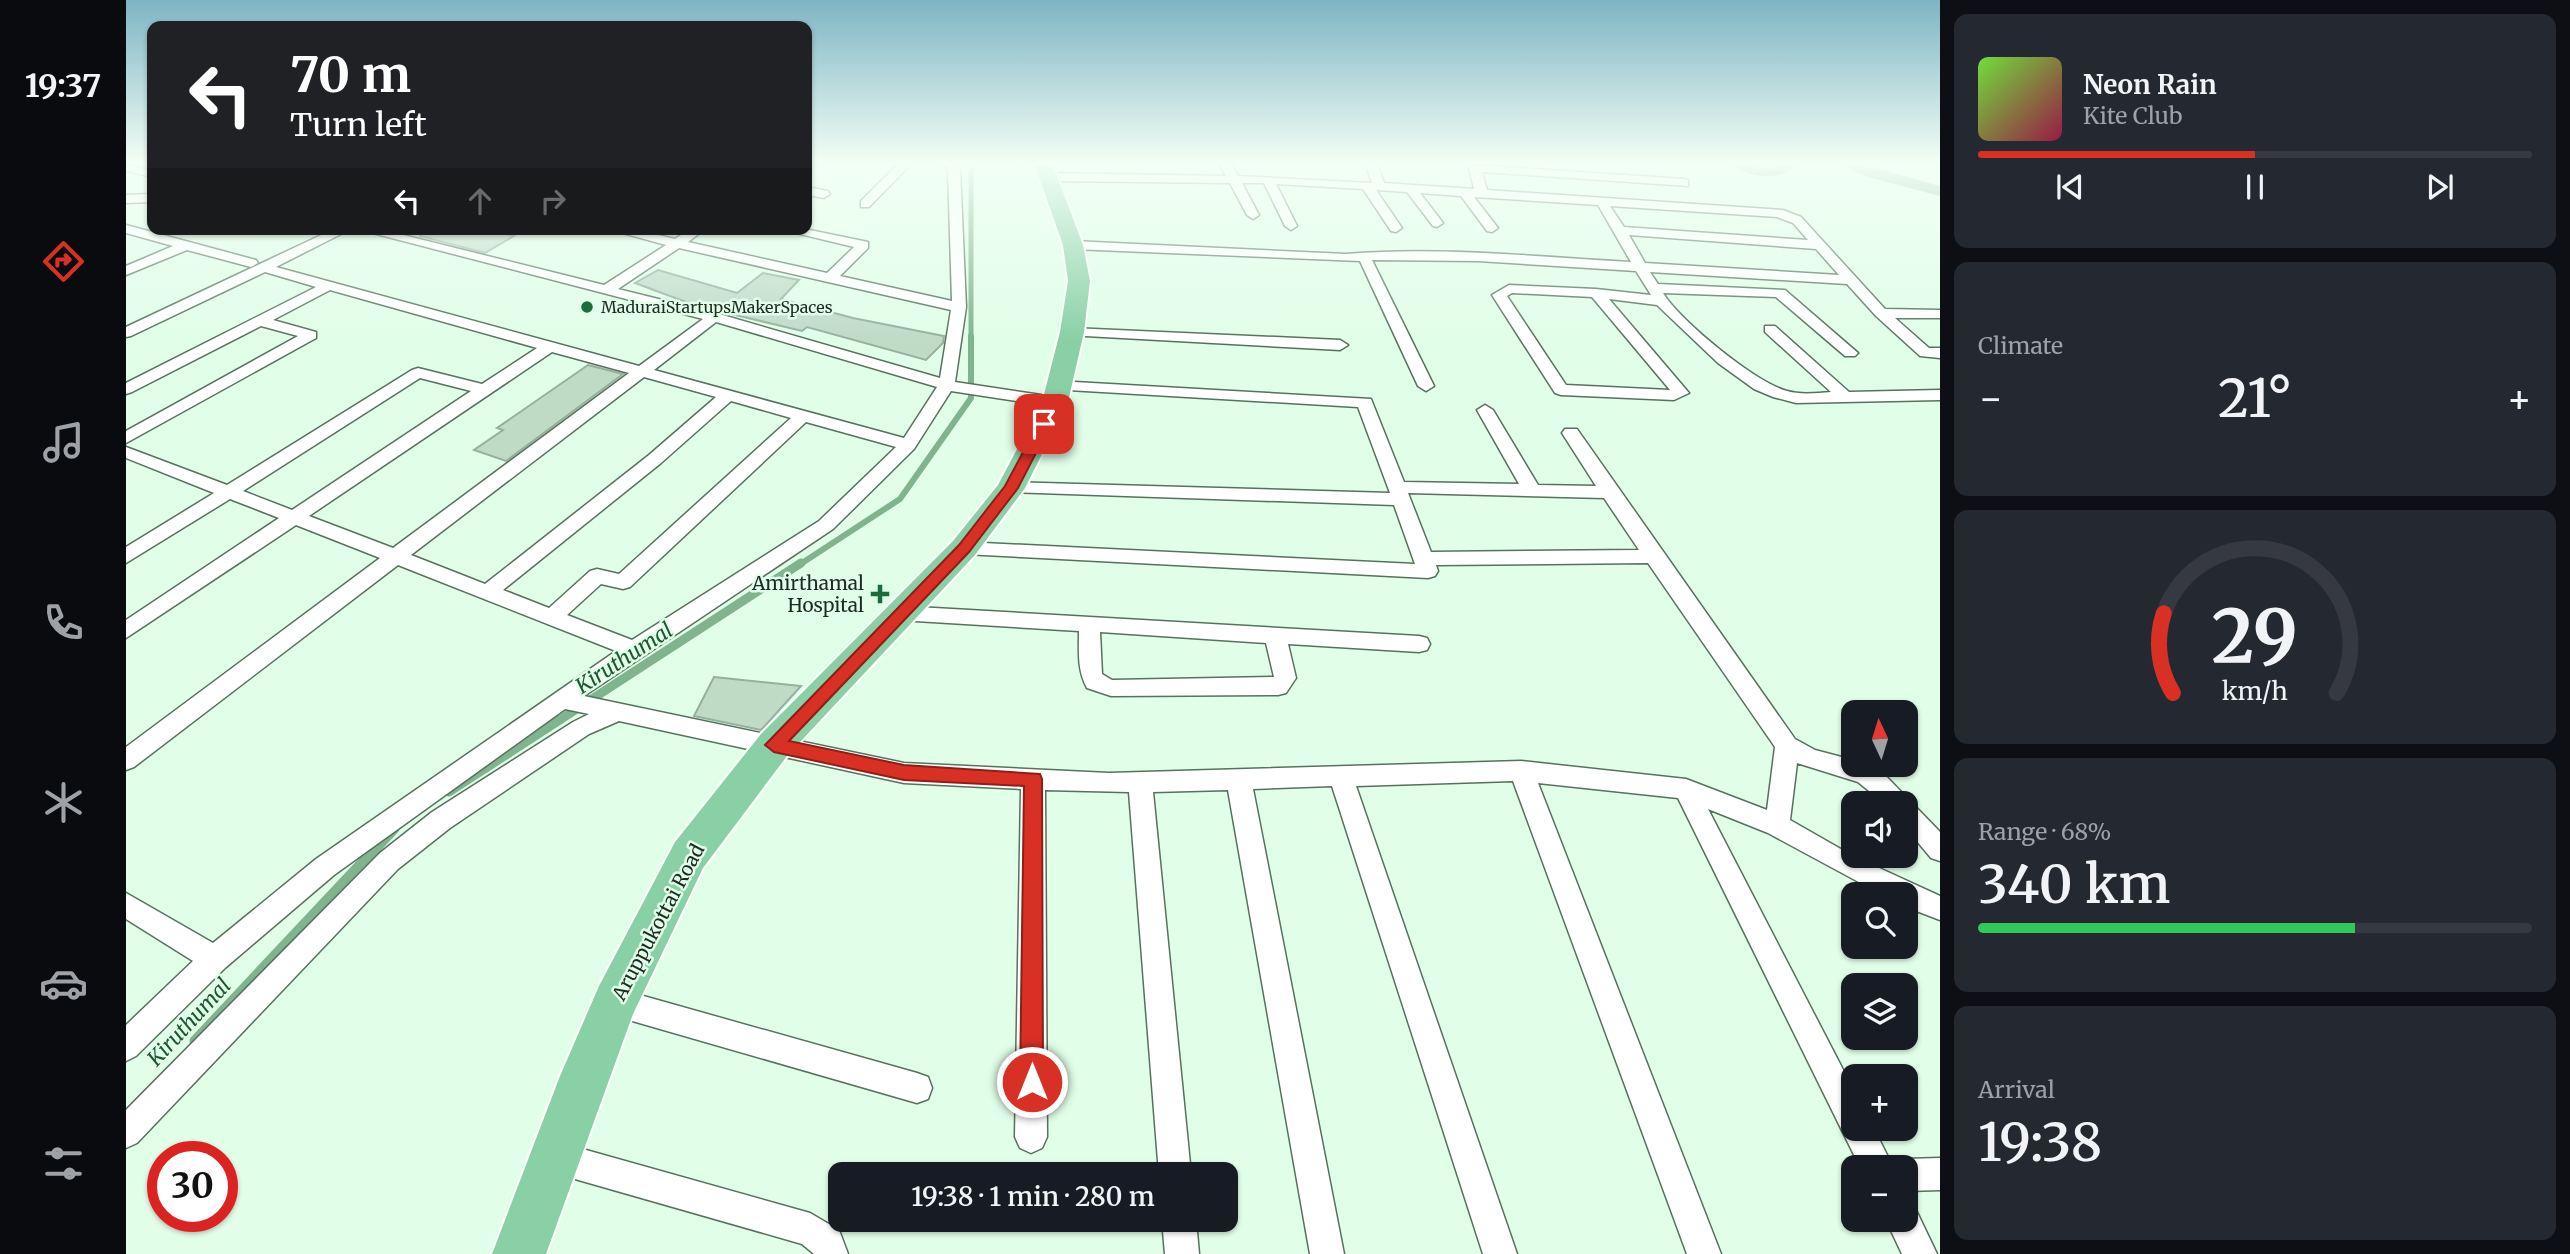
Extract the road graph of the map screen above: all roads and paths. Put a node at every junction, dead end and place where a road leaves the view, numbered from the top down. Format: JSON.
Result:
{"nodes":[{"id":1,"x":956,"y":222,"type":"edge"},
{"id":2,"x":1065,"y":222,"type":"edge"},
{"id":3,"x":1289,"y":222,"type":"edge"},
{"id":4,"x":1392,"y":222,"type":"edge"},
{"id":5,"x":1487,"y":222,"type":"edge"},
{"id":6,"x":1612,"y":222,"type":"edge"},
{"id":7,"x":1798,"y":222,"type":"edge"},
{"id":8,"x":1291,"y":226,"type":"dead end"},
{"id":9,"x":1396,"y":228,"type":"dead end"},
{"id":10,"x":1492,"y":228,"type":"dead end"},
{"id":11,"x":126,"y":229,"type":"edge"},
{"id":12,"x":1620,"y":231,"type":"junction"},
{"id":13,"x":147,"y":235,"type":"edge"},
{"id":14,"x":148,"y":235,"type":"edge"},
{"id":15,"x":313,"y":235,"type":"edge"},
{"id":16,"x":330,"y":235,"type":"edge"},
{"id":17,"x":388,"y":235,"type":"edge"},
{"id":18,"x":424,"y":235,"type":"edge"},
{"id":19,"x":642,"y":235,"type":"edge"},
{"id":20,"x":690,"y":235,"type":"edge"},
{"id":21,"x":812,"y":235,"type":"edge"},
{"id":22,"x":412,"y":241,"type":"junction"},
{"id":23,"x":679,"y":243,"type":"junction"},
{"id":24,"x":186,"y":245,"type":"junction"},
{"id":25,"x":1073,"y":245,"type":"junction"},
{"id":26,"x":1821,"y":245,"type":"junction"},
{"id":27,"x":1364,"y":256,"type":"junction"},
{"id":28,"x":257,"y":265,"type":"junction"},
{"id":29,"x":1641,"y":265,"type":"junction"},
{"id":30,"x":126,"y":271,"type":"edge"},
{"id":31,"x":1490,"y":274,"type":"junction"},
{"id":32,"x":830,"y":278,"type":"junction"},
{"id":33,"x":1852,"y":280,"type":"junction"},
{"id":34,"x":330,"y":285,"type":"junction"},
{"id":35,"x":606,"y":290,"type":"junction"},
{"id":36,"x":1596,"y":293,"type":"junction"},
{"id":37,"x":1658,"y":294,"type":"junction"},
{"id":38,"x":959,"y":307,"type":"junction"},
{"id":39,"x":1881,"y":313,"type":"junction"},
{"id":40,"x":1940,"y":314,"type":"edge"},
{"id":41,"x":714,"y":317,"type":"junction"},
{"id":42,"x":260,"y":321,"type":"junction"},
{"id":43,"x":126,"y":322,"type":"edge"},
{"id":44,"x":1770,"y":329,"type":"dead end"},
{"id":45,"x":1072,"y":332,"type":"junction"},
{"id":46,"x":126,"y":333,"type":"edge"},
{"id":47,"x":1339,"y":345,"type":"dead end"},
{"id":48,"x":550,"y":346,"type":"junction"},
{"id":49,"x":1850,"y":353,"type":"dead end"},
{"id":50,"x":1933,"y":353,"type":"edge"},
{"id":51,"x":1940,"y":366,"type":"edge"},
{"id":52,"x":642,"y":372,"type":"junction"},
{"id":53,"x":954,"y":386,"type":"junction"},
{"id":54,"x":1426,"y":386,"type":"dead end"},
{"id":55,"x":126,"y":389,"type":"edge"},
{"id":56,"x":485,"y":390,"type":"junction"},
{"id":57,"x":1561,"y":390,"type":"junction"},
{"id":58,"x":1056,"y":394,"type":"junction"},
{"id":59,"x":728,"y":395,"type":"junction"},
{"id":60,"x":1940,"y":395,"type":"edge"},
{"id":61,"x":1844,"y":396,"type":"junction"},
{"id":62,"x":1574,"y":407,"type":"dead end"},
{"id":63,"x":1485,"y":410,"type":"dead end"},
{"id":64,"x":803,"y":416,"type":"junction"},
{"id":65,"x":1571,"y":433,"type":"dead end"},
{"id":66,"x":126,"y":438,"type":"edge"},
{"id":67,"x":908,"y":445,"type":"junction"},
{"id":68,"x":126,"y":452,"type":"edge"},
{"id":69,"x":1012,"y":488,"type":"junction"},
{"id":70,"x":1531,"y":489,"type":"junction"},
{"id":71,"x":230,"y":492,"type":"junction"},
{"id":72,"x":1609,"y":492,"type":"junction"},
{"id":73,"x":1399,"y":493,"type":"junction"},
{"id":74,"x":295,"y":517,"type":"junction"},
{"id":75,"x":964,"y":548,"type":"junction"},
{"id":76,"x":126,"y":556,"type":"edge"},
{"id":77,"x":397,"y":556,"type":"junction"},
{"id":78,"x":1654,"y":556,"type":"junction"},
{"id":79,"x":1424,"y":559,"type":"junction"},
{"id":80,"x":488,"y":592,"type":"junction"},
{"id":81,"x":899,"y":613,"type":"junction"},
{"id":82,"x":552,"y":617,"type":"junction"},
{"id":83,"x":1089,"y":625,"type":"junction"},
{"id":84,"x":126,"y":630,"type":"edge"},
{"id":85,"x":1275,"y":635,"type":"junction"},
{"id":86,"x":1419,"y":644,"type":"dead end"},
{"id":87,"x":634,"y":649,"type":"junction"},
{"id":88,"x":587,"y":706,"type":"junction"},
{"id":89,"x":774,"y":745,"type":"junction"},
{"id":90,"x":1787,"y":746,"type":"junction"},
{"id":91,"x":126,"y":760,"type":"edge"},
{"id":92,"x":1521,"y":771,"type":"junction"},
{"id":93,"x":1341,"y":776,"type":"junction"},
{"id":94,"x":1033,"y":779,"type":"junction"},
{"id":95,"x":1239,"y":781,"type":"junction"},
{"id":96,"x":1140,"y":782,"type":"junction"},
{"id":97,"x":1686,"y":789,"type":"junction"},
{"id":98,"x":1888,"y":791,"type":"edge"},
{"id":99,"x":1777,"y":825,"type":"junction"},
{"id":100,"x":1918,"y":825,"type":"edge"},
{"id":101,"x":1940,"y":850,"type":"edge"},
{"id":102,"x":1881,"y":882,"type":"edge"},
{"id":103,"x":1918,"y":900,"type":"edge"},
{"id":104,"x":126,"y":905,"type":"edge"},
{"id":105,"x":1940,"y":908,"type":"edge"},
{"id":106,"x":215,"y":959,"type":"junction"},
{"id":107,"x":615,"y":1002,"type":"junction"},
{"id":108,"x":126,"y":1046,"type":"edge"},
{"id":109,"x":917,"y":1088,"type":"dead end"},
{"id":110,"x":1841,"y":1097,"type":"edge"},
{"id":111,"x":126,"y":1132,"type":"edge"},
{"id":112,"x":1031,"y":1137,"type":"dead end"},
{"id":113,"x":554,"y":1157,"type":"junction"},
{"id":114,"x":1174,"y":1162,"type":"edge"},
{"id":115,"x":1940,"y":1174,"type":"edge"},
{"id":116,"x":1918,"y":1175,"type":"edge"},
{"id":117,"x":1180,"y":1232,"type":"edge"},
{"id":118,"x":1909,"y":1232,"type":"edge"},
{"id":119,"x":519,"y":1254,"type":"edge"},
{"id":120,"x":831,"y":1254,"type":"edge"},
{"id":121,"x":1182,"y":1254,"type":"edge"},
{"id":122,"x":1327,"y":1254,"type":"edge"},
{"id":123,"x":1500,"y":1254,"type":"edge"},
{"id":124,"x":1704,"y":1254,"type":"edge"},
{"id":125,"x":1920,"y":1254,"type":"edge"}],
"edges":[{"from":1,"to":38,"type":"street"},
{"from":2,"to":25,"type":"main road","name":"Aruppukottai Road"},
{"from":3,"to":8,"type":"street"},
{"from":4,"to":9,"type":"street"},
{"from":5,"to":10,"type":"street"},
{"from":6,"to":12,"type":"street"},
{"from":7,"to":26,"type":"street"},
{"from":11,"to":13,"type":"street"},
{"from":12,"to":26,"type":"street"},
{"from":12,"to":29,"type":"street"},
{"from":14,"to":24,"type":"street"},
{"from":15,"to":28,"type":"street"},
{"from":16,"to":28,"type":"street"},
{"from":17,"to":22,"type":"street"},
{"from":18,"to":22,"type":"street"},
{"from":19,"to":23,"type":"street"},
{"from":20,"to":23,"type":"street"},
{"from":21,"to":32,"type":"street"},
{"from":22,"to":35,"type":"street"},
{"from":23,"to":32,"type":"street"},
{"from":23,"to":35,"type":"street"},
{"from":24,"to":28,"type":"street"},
{"from":24,"to":30,"type":"street"},
{"from":25,"to":27,"type":"street"},
{"from":25,"to":45,"type":"main road","name":"Aruppukottai Road"},
{"from":26,"to":33,"type":"street"},
{"from":27,"to":31,"type":"street"},
{"from":27,"to":54,"type":"street"},
{"from":28,"to":34,"type":"street"},
{"from":28,"to":43,"type":"street"},
{"from":28,"to":46,"type":"street"},
{"from":29,"to":31,"type":"street"},
{"from":29,"to":33,"type":"street"},
{"from":29,"to":37,"type":"street"},
{"from":31,"to":36,"type":"street"},
{"from":31,"to":57,"type":"street"},
{"from":32,"to":38,"type":"street"},
{"from":33,"to":39,"type":"street"},
{"from":34,"to":42,"type":"street"},
{"from":34,"to":48,"type":"street"},
{"from":35,"to":41,"type":"street"},
{"from":36,"to":37,"type":"street"},
{"from":36,"to":57,"type":"street"},
{"from":37,"to":49,"type":"street"},
{"from":37,"to":61,"type":"street"},
{"from":38,"to":53,"type":"street"},
{"from":39,"to":40,"type":"street"},
{"from":39,"to":50,"type":"street"},
{"from":41,"to":52,"type":"street"},
{"from":41,"to":53,"type":"street"},
{"from":42,"to":55,"type":"street"},
{"from":42,"to":66,"type":"street"},
{"from":44,"to":61,"type":"street"},
{"from":45,"to":47,"type":"street"},
{"from":45,"to":58,"type":"main road","name":"Aruppukottai Road"},
{"from":48,"to":52,"type":"street"},
{"from":48,"to":56,"type":"street"},
{"from":50,"to":51,"type":"street"},
{"from":52,"to":59,"type":"street"},
{"from":52,"to":77,"type":"street"},
{"from":53,"to":58,"type":"street"},
{"from":53,"to":67,"type":"street"},
{"from":56,"to":71,"type":"street"},
{"from":56,"to":74,"type":"street"},
{"from":57,"to":62,"type":"street"},
{"from":58,"to":69,"type":"main road","name":"Aruppukottai Road"},
{"from":58,"to":73,"type":"street"},
{"from":59,"to":64,"type":"street"},
{"from":59,"to":80,"type":"street"},
{"from":60,"to":61,"type":"street"},
{"from":63,"to":70,"type":"street"},
{"from":64,"to":67,"type":"street"},
{"from":64,"to":82,"type":"street"},
{"from":65,"to":72,"type":"street"},
{"from":67,"to":87,"type":"street"},
{"from":68,"to":71,"type":"street"},
{"from":69,"to":73,"type":"street"},
{"from":69,"to":75,"type":"main road","name":"Aruppukottai Road"},
{"from":70,"to":72,"type":"street"},
{"from":70,"to":73,"type":"street"},
{"from":71,"to":74,"type":"street"},
{"from":71,"to":76,"type":"street"},
{"from":72,"to":78,"type":"street"},
{"from":73,"to":79,"type":"street"},
{"from":74,"to":77,"type":"street"},
{"from":74,"to":84,"type":"street"},
{"from":75,"to":79,"type":"street"},
{"from":75,"to":81,"type":"main road","name":"Aruppukottai Road"},
{"from":77,"to":80,"type":"street"},
{"from":77,"to":91,"type":"street"},
{"from":78,"to":79,"type":"street"},
{"from":78,"to":90,"type":"street"},
{"from":80,"to":82,"type":"street"},
{"from":81,"to":83,"type":"street"},
{"from":81,"to":89,"type":"main road","name":"Aruppukottai Road"},
{"from":82,"to":87,"type":"street"},
{"from":83,"to":85,"type":"street"},
{"from":83,"to":85,"type":"street"},
{"from":85,"to":86,"type":"street"},
{"from":87,"to":88,"type":"street"},
{"from":88,"to":89,"type":"street"},
{"from":88,"to":106,"type":"street"},
{"from":88,"to":111,"type":"street"},
{"from":89,"to":94,"type":"street"},
{"from":89,"to":107,"type":"main road","name":"Aruppukottai Road"},
{"from":90,"to":98,"type":"street"},
{"from":90,"to":99,"type":"street"},
{"from":92,"to":93,"type":"street"},
{"from":92,"to":97,"type":"street"},
{"from":92,"to":124,"type":"street"},
{"from":93,"to":95,"type":"street"},
{"from":93,"to":123,"type":"street"},
{"from":94,"to":96,"type":"street"},
{"from":94,"to":112,"type":"street"},
{"from":95,"to":96,"type":"street"},
{"from":95,"to":122,"type":"street"},
{"from":96,"to":114,"type":"street"},
{"from":97,"to":99,"type":"street"},
{"from":97,"to":110,"type":"street"},
{"from":99,"to":102,"type":"street"},
{"from":100,"to":101,"type":"street"},
{"from":103,"to":105,"type":"street"},
{"from":104,"to":106,"type":"street"},
{"from":106,"to":108,"type":"street"},
{"from":107,"to":109,"type":"street"},
{"from":107,"to":113,"type":"main road","name":"Aruppukottai Road"},
{"from":113,"to":119,"type":"main road","name":"Aruppukottai Road"},
{"from":113,"to":120,"type":"street"},
{"from":115,"to":116,"type":"street"},
{"from":117,"to":121,"type":"street"},
{"from":118,"to":125,"type":"street"}]}
